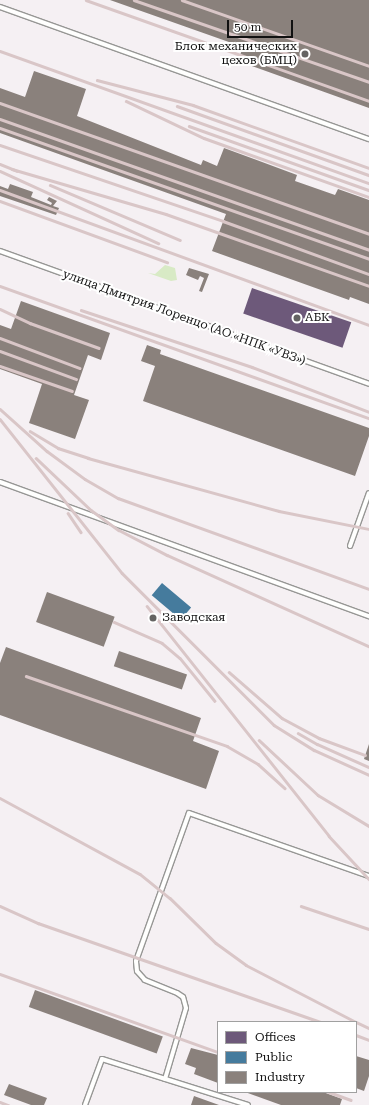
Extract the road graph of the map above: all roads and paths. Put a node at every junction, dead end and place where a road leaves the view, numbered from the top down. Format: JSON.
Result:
{"nodes":[{"id":1,"x":0,"y":6,"type":"edge"},
{"id":2,"x":369,"y":139,"type":"edge"},
{"id":3,"x":0,"y":251,"type":"edge"},
{"id":4,"x":369,"y":384,"type":"edge"},
{"id":5,"x":0,"y":482,"type":"edge"},
{"id":6,"x":369,"y":493,"type":"edge"},
{"id":7,"x":350,"y":546,"type":"dead end"},
{"id":8,"x":369,"y":616,"type":"edge"},
{"id":9,"x":369,"y":876,"type":"edge"},
{"id":10,"x":164,"y":1079,"type":"junction"},
{"id":11,"x":85,"y":1105,"type":"edge"},
{"id":12,"x":248,"y":1105,"type":"edge"}],
"edges":[{"from":1,"to":2,"type":"lane"},
{"from":3,"to":4,"type":"lane","name":"улица Дмитрия Лоренцо (АО «НПК «УВЗ»)"},
{"from":5,"to":8,"type":"lane"},
{"from":6,"to":7,"type":"lane"},
{"from":9,"to":10,"type":"lane"},
{"from":10,"to":11,"type":"lane"},
{"from":10,"to":12,"type":"lane"}]}
